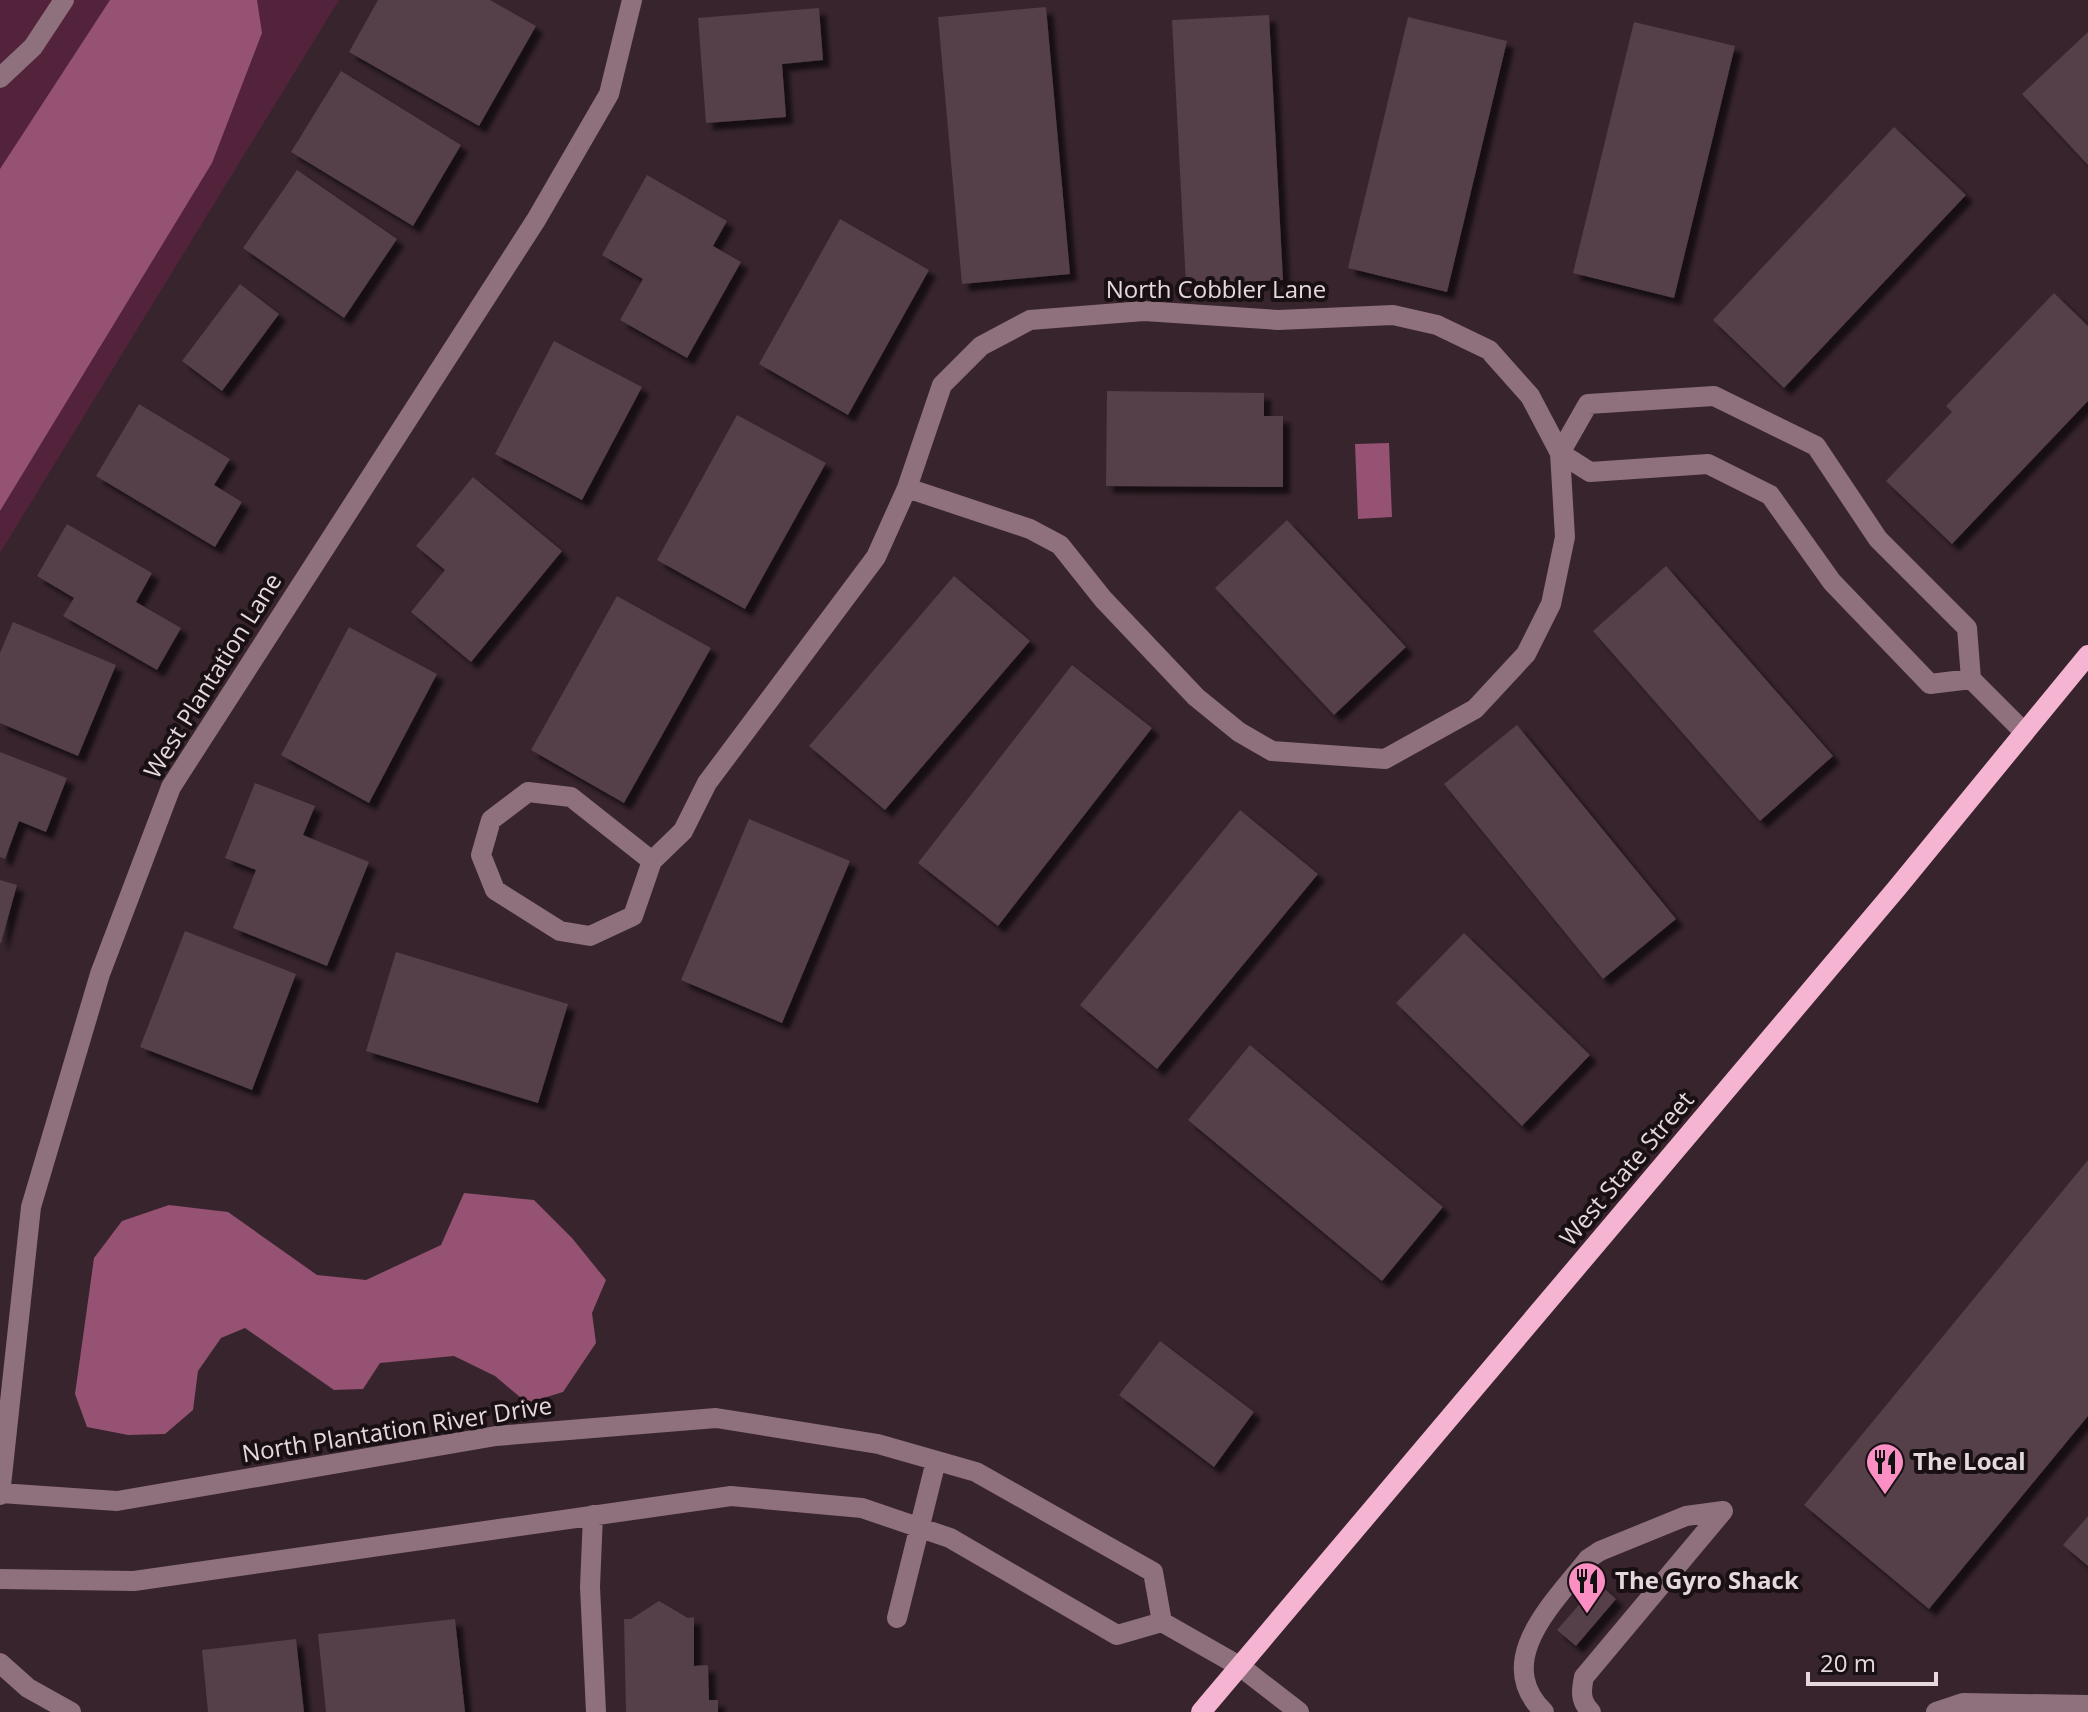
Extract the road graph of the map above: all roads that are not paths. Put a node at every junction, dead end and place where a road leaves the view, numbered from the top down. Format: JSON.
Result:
{"nodes":[{"id":1,"x":64,"y":0,"type":"edge"},
{"id":2,"x":632,"y":0,"type":"edge"},
{"id":3,"x":0,"y":78,"type":"edge"},
{"id":4,"x":1560,"y":453,"type":"junction"},
{"id":5,"x":907,"y":488,"type":"junction"},
{"id":6,"x":2088,"y":655,"type":"edge"},
{"id":7,"x":1971,"y":679,"type":"junction"},
{"id":8,"x":2024,"y":732,"type":"junction"},
{"id":9,"x":652,"y":861,"type":"junction"},
{"id":10,"x":936,"y":1461,"type":"junction"},
{"id":11,"x":0,"y":1494,"type":"edge"},
{"id":12,"x":593,"y":1515,"type":"junction"},
{"id":13,"x":919,"y":1527,"type":"junction"},
{"id":14,"x":0,"y":1579,"type":"edge"},
{"id":15,"x":897,"y":1618,"type":"dead end"},
{"id":16,"x":1162,"y":1622,"type":"junction"},
{"id":17,"x":0,"y":1663,"type":"edge"},
{"id":18,"x":1241,"y":1667,"type":"junction"},
{"id":19,"x":2088,"y":1705,"type":"edge"},
{"id":20,"x":2000,"y":1708,"type":"edge"},
{"id":21,"x":71,"y":1712,"type":"edge"},
{"id":22,"x":596,"y":1712,"type":"edge"},
{"id":23,"x":1201,"y":1712,"type":"edge"},
{"id":24,"x":1299,"y":1712,"type":"edge"},
{"id":25,"x":1544,"y":1712,"type":"edge"},
{"id":26,"x":1591,"y":1712,"type":"edge"},
{"id":27,"x":1936,"y":1712,"type":"edge"}],
"edges":[{"from":1,"to":3,"type":"street"},
{"from":2,"to":11,"type":"street","name":"West Plantation Lane"},
{"from":4,"to":5,"type":"street","name":"North Cobbler Lane"},
{"from":4,"to":5,"type":"street","name":"North Cobbler Lane"},
{"from":4,"to":7,"type":"street"},
{"from":4,"to":7,"type":"street"},
{"from":5,"to":9,"type":"street","name":"North Cobbler Lane"},
{"from":6,"to":8,"type":"main road","name":"West State Street"},
{"from":7,"to":8,"type":"street"},
{"from":8,"to":18,"type":"main road","name":"West State Street"},
{"from":9,"to":9,"type":"street","name":"North Cobbler Lane"},
{"from":10,"to":11,"type":"street","name":"North Plantation River Drive"},
{"from":10,"to":13,"type":"street"},
{"from":10,"to":16,"type":"street","name":"North Plantation River Drive"},
{"from":12,"to":13,"type":"street"},
{"from":12,"to":14,"type":"street"},
{"from":12,"to":22,"type":"street"},
{"from":13,"to":15,"type":"street"},
{"from":13,"to":16,"type":"street"},
{"from":16,"to":18,"type":"street"},
{"from":17,"to":21,"type":"street"},
{"from":18,"to":23,"type":"main road","name":"West State Street"},
{"from":18,"to":24,"type":"street"},
{"from":19,"to":20,"type":"street"},
{"from":20,"to":27,"type":"street"},
{"from":25,"to":26,"type":"street"}]}
